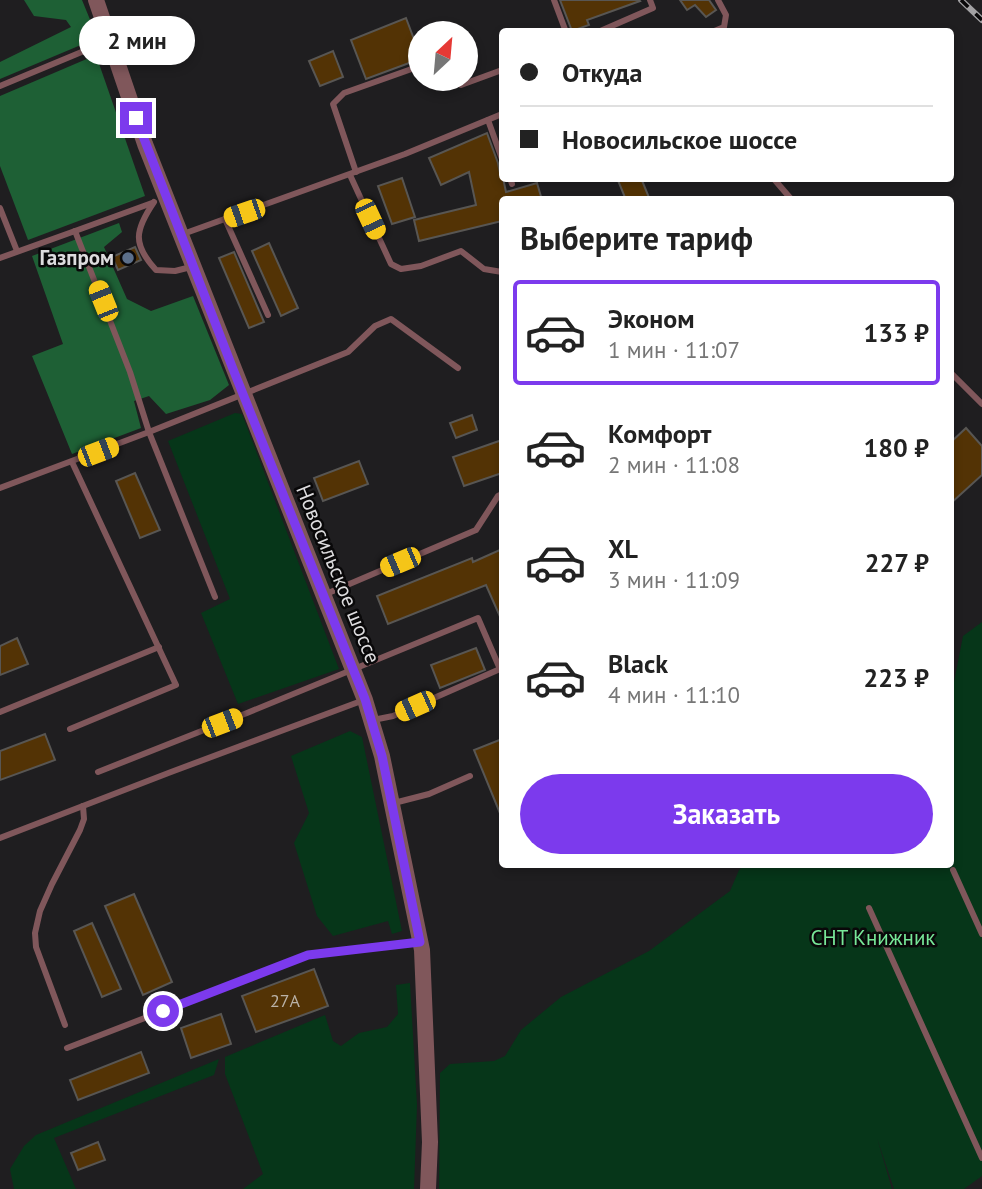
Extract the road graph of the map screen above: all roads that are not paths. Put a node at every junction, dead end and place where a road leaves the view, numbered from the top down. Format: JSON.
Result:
{"nodes":[{"id":1,"x":96,"y":0,"type":"edge"},
{"id":2,"x":554,"y":0,"type":"edge"},
{"id":3,"x":650,"y":0,"type":"edge"},
{"id":4,"x":718,"y":0,"type":"edge"},
{"id":5,"x":564,"y":28,"type":"edge"},
{"id":6,"x":607,"y":28,"type":"edge"},
{"id":7,"x":722,"y":28,"type":"edge"},
{"id":8,"x":110,"y":40,"type":"junction"},
{"id":9,"x":408,"y":70,"type":"edge"},
{"id":10,"x":499,"y":71,"type":"edge"},
{"id":11,"x":478,"y":79,"type":"edge"},
{"id":12,"x":0,"y":86,"type":"edge"},
{"id":13,"x":499,"y":115,"type":"edge"},
{"id":14,"x":488,"y":120,"type":"junction"},
{"id":15,"x":499,"y":151,"type":"edge"},
{"id":16,"x":353,"y":174,"type":"junction"},
{"id":17,"x":776,"y":182,"type":"edge"},
{"id":18,"x":788,"y":196,"type":"edge"},
{"id":19,"x":160,"y":200,"type":"junction"},
{"id":20,"x":0,"y":208,"type":"edge"},
{"id":21,"x":225,"y":219,"type":"junction"},
{"id":22,"x":75,"y":231,"type":"junction"},
{"id":23,"x":181,"y":235,"type":"junction"},
{"id":24,"x":17,"y":251,"type":"junction"},
{"id":25,"x":0,"y":258,"type":"edge"},
{"id":26,"x":193,"y":267,"type":"junction"},
{"id":27,"x":499,"y":272,"type":"edge"},
{"id":28,"x":268,"y":315,"type":"dead end"},
{"id":29,"x":458,"y":368,"type":"dead end"},
{"id":30,"x":954,"y":376,"type":"edge"},
{"id":31,"x":244,"y":395,"type":"junction"},
{"id":32,"x":982,"y":404,"type":"edge"},
{"id":33,"x":149,"y":432,"type":"junction"},
{"id":34,"x":72,"y":462,"type":"junction"},
{"id":35,"x":0,"y":488,"type":"edge"},
{"id":36,"x":499,"y":496,"type":"edge"},
{"id":37,"x":324,"y":594,"type":"junction"},
{"id":38,"x":215,"y":597,"type":"dead end"},
{"id":39,"x":159,"y":647,"type":"junction"},
{"id":40,"x":499,"y":665,"type":"edge"},
{"id":41,"x":354,"y":669,"type":"junction"},
{"id":42,"x":499,"y":670,"type":"edge"},
{"id":43,"x":365,"y":699,"type":"junction"},
{"id":44,"x":0,"y":712,"type":"edge"},
{"id":45,"x":371,"y":720,"type":"junction"},
{"id":46,"x":70,"y":729,"type":"dead end"},
{"id":47,"x":98,"y":772,"type":"dead end"},
{"id":48,"x":470,"y":776,"type":"dead end"},
{"id":49,"x":392,"y":804,"type":"junction"},
{"id":50,"x":83,"y":806,"type":"junction"},
{"id":51,"x":0,"y":838,"type":"edge"},
{"id":52,"x":953,"y":870,"type":"dead end"},
{"id":53,"x":869,"y":908,"type":"dead end"},
{"id":54,"x":982,"y":934,"type":"edge"},
{"id":55,"x":420,"y":942,"type":"junction"},
{"id":56,"x":65,"y":1025,"type":"dead end"},
{"id":57,"x":67,"y":1048,"type":"dead end"},
{"id":58,"x":982,"y":1158,"type":"edge"},
{"id":59,"x":428,"y":1189,"type":"edge"}],
"edges":[{"from":1,"to":8,"type":"street","name":"Новосильское шоссе"},
{"from":2,"to":5,"type":"lane"},
{"from":3,"to":6,"type":"lane"},
{"from":4,"to":7,"type":"lane"},
{"from":8,"to":12,"type":"lane"},
{"from":8,"to":19,"type":"street","name":"Новосильское шоссе"},
{"from":9,"to":16,"type":"lane"},
{"from":10,"to":11,"type":"lane"},
{"from":13,"to":14,"type":"lane"},
{"from":14,"to":15,"type":"lane"},
{"from":14,"to":16,"type":"lane"},
{"from":16,"to":21,"type":"lane"},
{"from":16,"to":27,"type":"lane"},
{"from":17,"to":18,"type":"lane"},
{"from":19,"to":22,"type":"lane"},
{"from":19,"to":23,"type":"street","name":"Новосильское шоссе"},
{"from":19,"to":26,"type":"lane"},
{"from":20,"to":24,"type":"lane"},
{"from":21,"to":23,"type":"lane"},
{"from":21,"to":28,"type":"lane"},
{"from":22,"to":24,"type":"lane"},
{"from":22,"to":33,"type":"lane"},
{"from":23,"to":26,"type":"street","name":"Новосильское шоссе"},
{"from":24,"to":25,"type":"lane"},
{"from":26,"to":31,"type":"street","name":"Новосильское шоссе"},
{"from":29,"to":31,"type":"lane"},
{"from":30,"to":32,"type":"lane"},
{"from":31,"to":33,"type":"lane"},
{"from":31,"to":37,"type":"street","name":"Новосильское шоссе"},
{"from":33,"to":34,"type":"lane"},
{"from":33,"to":38,"type":"lane"},
{"from":34,"to":35,"type":"lane"},
{"from":34,"to":39,"type":"lane"},
{"from":36,"to":37,"type":"lane"},
{"from":37,"to":41,"type":"street","name":"Новосильское шоссе"},
{"from":39,"to":44,"type":"lane"},
{"from":39,"to":46,"type":"lane"},
{"from":40,"to":41,"type":"lane"},
{"from":41,"to":43,"type":"street","name":"Новосильское шоссе"},
{"from":41,"to":47,"type":"lane"},
{"from":42,"to":45,"type":"lane"},
{"from":43,"to":45,"type":"street","name":"Новосильское шоссе"},
{"from":43,"to":50,"type":"lane"},
{"from":45,"to":49,"type":"street","name":"Новосильское шоссе"},
{"from":48,"to":49,"type":"lane"},
{"from":49,"to":55,"type":"street","name":"Новосильское шоссе"},
{"from":50,"to":51,"type":"lane"},
{"from":50,"to":56,"type":"lane"},
{"from":52,"to":54,"type":"lane"},
{"from":53,"to":58,"type":"lane"},
{"from":55,"to":57,"type":"lane"},
{"from":55,"to":59,"type":"street","name":"Новосильское шоссе"}]}
